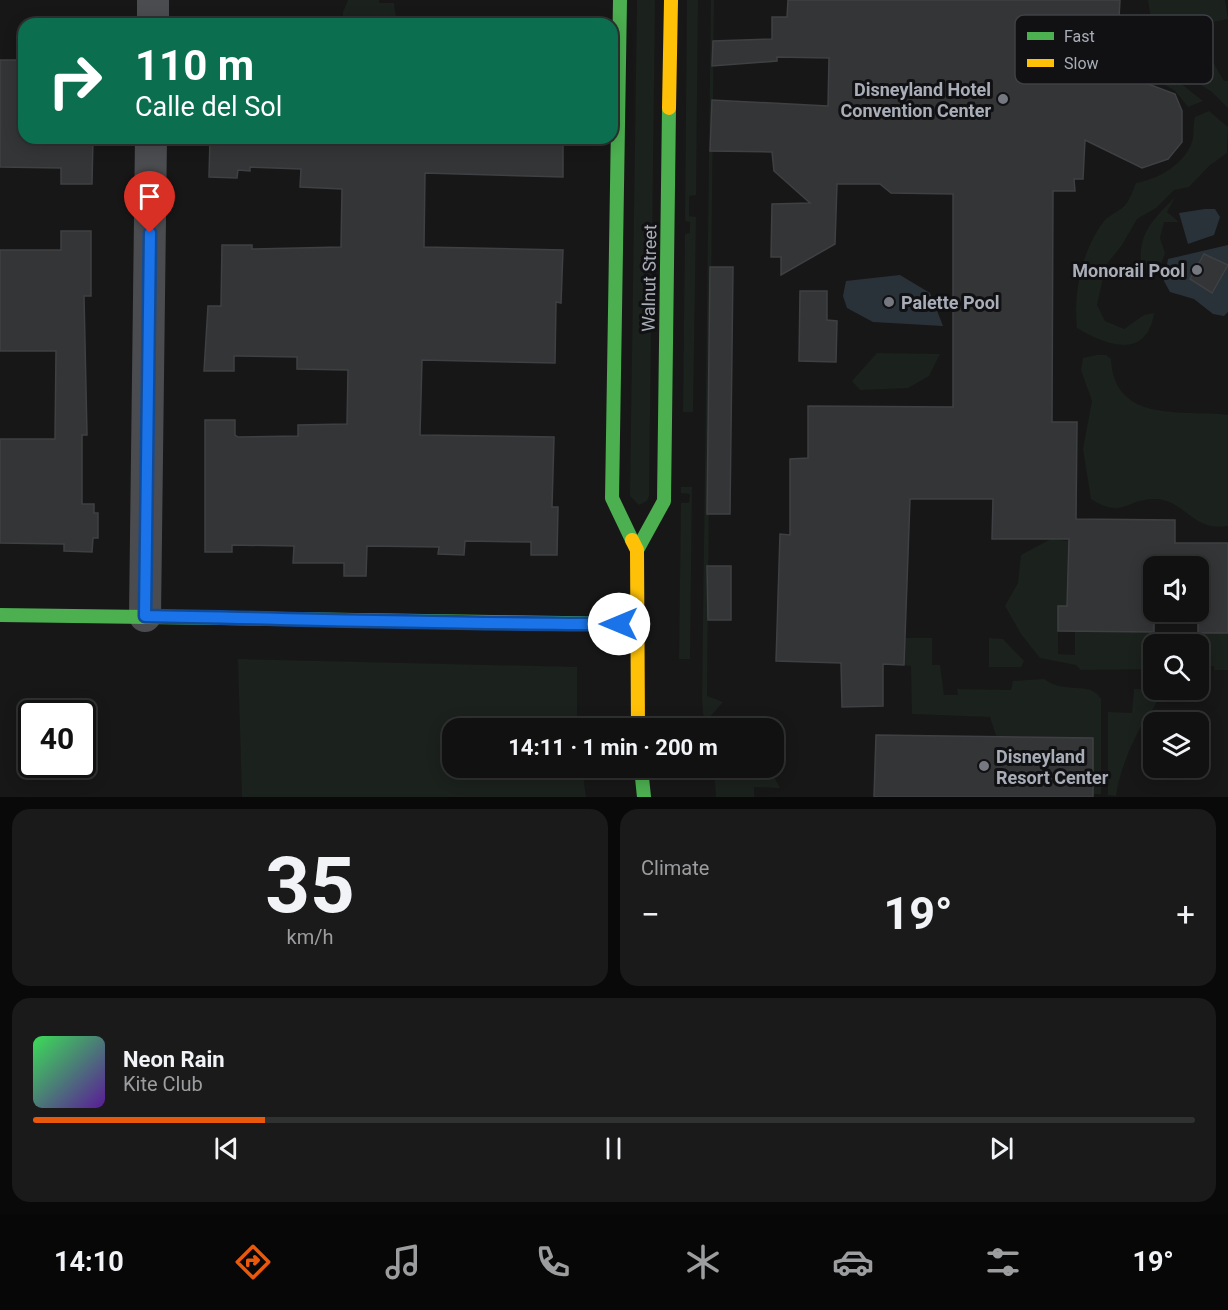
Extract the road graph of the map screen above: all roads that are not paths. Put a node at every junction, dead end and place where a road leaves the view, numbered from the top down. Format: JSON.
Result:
{"nodes":[{"id":1,"x":153,"y":0,"type":"edge"},
{"id":2,"x":620,"y":0,"type":"edge"},
{"id":3,"x":671,"y":0,"type":"edge"},
{"id":4,"x":153,"y":18,"type":"edge"},
{"id":5,"x":618,"y":124,"type":"edge"},
{"id":6,"x":152,"y":144,"type":"edge"},
{"id":7,"x":618,"y":144,"type":"edge"},
{"id":8,"x":637,"y":550,"type":"junction"},
{"id":9,"x":0,"y":615,"type":"edge"},
{"id":10,"x":145,"y":616,"type":"junction"},
{"id":11,"x":637,"y":624,"type":"junction"},
{"id":12,"x":639,"y":718,"type":"edge"},
{"id":13,"x":642,"y":778,"type":"edge"},
{"id":14,"x":644,"y":797,"type":"edge"}],
"edges":[{"from":1,"to":4,"type":"street"},
{"from":2,"to":5,"type":"street","name":"Walnut Street"},
{"from":3,"to":8,"type":"street","name":"Walnut Street"},
{"from":6,"to":10,"type":"street"},
{"from":7,"to":8,"type":"street","name":"Walnut Street"},
{"from":8,"to":11,"type":"street","name":"Walnut Street"},
{"from":9,"to":10,"type":"street"},
{"from":10,"to":11,"type":"street"},
{"from":11,"to":12,"type":"street","name":"Walnut Street"},
{"from":13,"to":14,"type":"street"}]}
